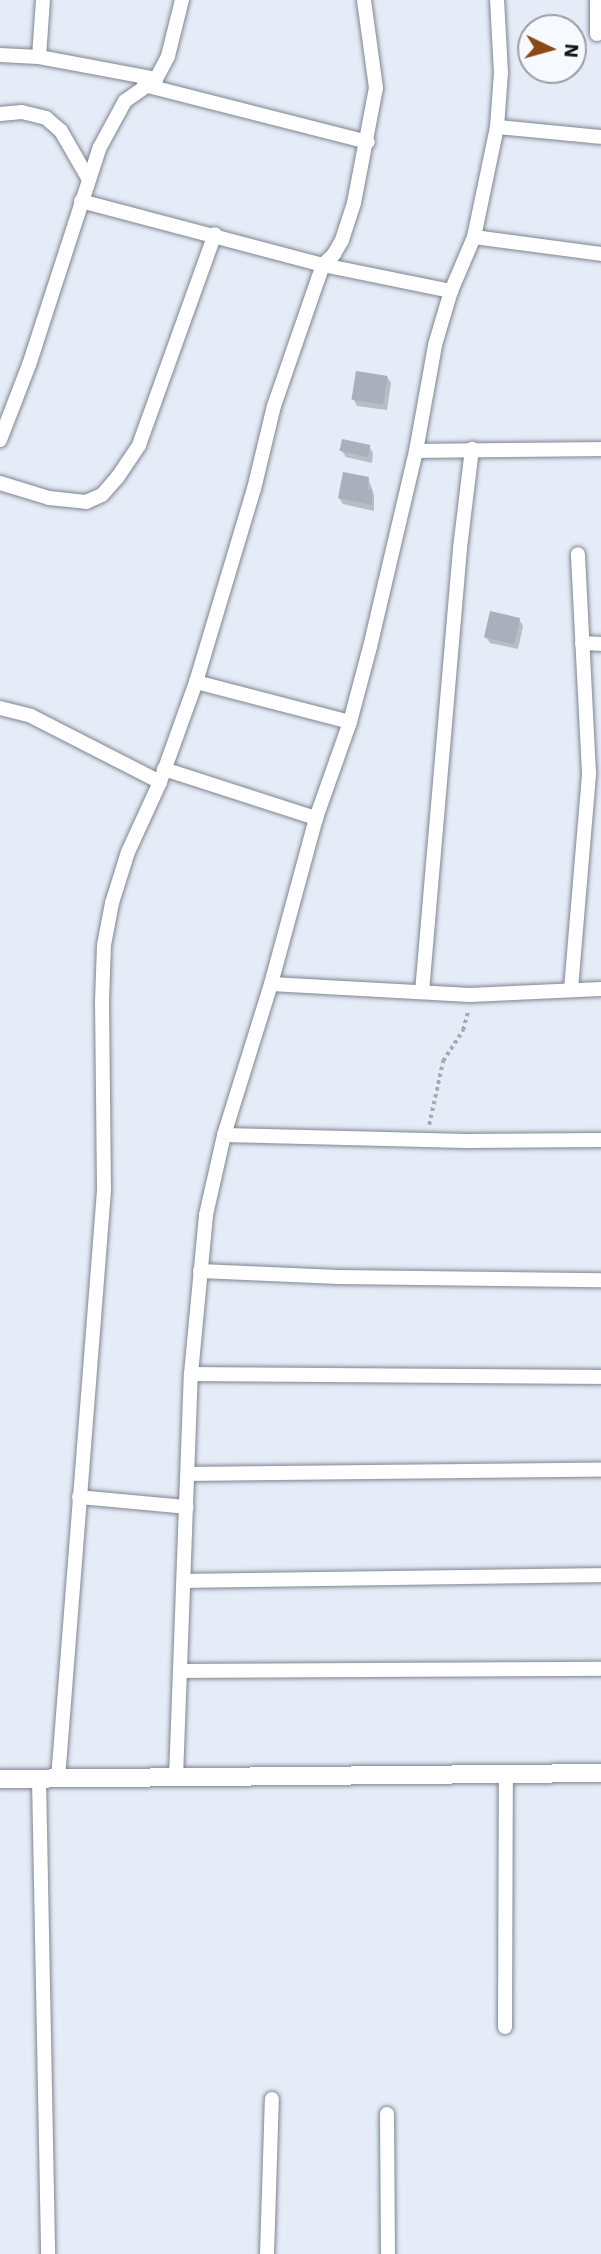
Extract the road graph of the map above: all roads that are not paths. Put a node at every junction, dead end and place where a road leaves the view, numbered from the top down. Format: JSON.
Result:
{"nodes":[{"id":1,"x":43,"y":0,"type":"edge"},
{"id":2,"x":182,"y":0,"type":"edge"},
{"id":3,"x":364,"y":0,"type":"edge"},
{"id":4,"x":497,"y":0,"type":"edge"},
{"id":5,"x":597,"y":0,"type":"edge"},
{"id":6,"x":597,"y":34,"type":"dead end"},
{"id":7,"x":0,"y":55,"type":"edge"},
{"id":8,"x":39,"y":57,"type":"junction"},
{"id":9,"x":150,"y":82,"type":"junction"},
{"id":10,"x":0,"y":114,"type":"edge"},
{"id":11,"x":497,"y":127,"type":"junction"},
{"id":12,"x":601,"y":137,"type":"edge"},
{"id":13,"x":368,"y":142,"type":"junction"},
{"id":14,"x":88,"y":178,"type":"junction"},
{"id":15,"x":82,"y":201,"type":"junction"},
{"id":16,"x":215,"y":234,"type":"junction"},
{"id":17,"x":474,"y":237,"type":"junction"},
{"id":18,"x":601,"y":254,"type":"edge"},
{"id":19,"x":323,"y":265,"type":"junction"},
{"id":20,"x":451,"y":291,"type":"junction"},
{"id":21,"x":0,"y":440,"type":"edge"},
{"id":22,"x":472,"y":449,"type":"junction"},
{"id":23,"x":601,"y":449,"type":"edge"},
{"id":24,"x":416,"y":451,"type":"junction"},
{"id":25,"x":0,"y":483,"type":"edge"},
{"id":26,"x":578,"y":554,"type":"dead end"},
{"id":27,"x":582,"y":643,"type":"junction"},
{"id":28,"x":601,"y":644,"type":"edge"},
{"id":29,"x":196,"y":682,"type":"junction"},
{"id":30,"x":0,"y":708,"type":"edge"},
{"id":31,"x":350,"y":722,"type":"junction"},
{"id":32,"x":162,"y":775,"type":"junction"},
{"id":33,"x":316,"y":818,"type":"junction"},
{"id":34,"x":271,"y":984,"type":"junction"},
{"id":35,"x":571,"y":989,"type":"junction"},
{"id":36,"x":601,"y":989,"type":"edge"},
{"id":37,"x":422,"y":992,"type":"junction"},
{"id":38,"x":224,"y":1135,"type":"junction"},
{"id":39,"x":601,"y":1140,"type":"edge"},
{"id":40,"x":200,"y":1271,"type":"junction"},
{"id":41,"x":601,"y":1280,"type":"edge"},
{"id":42,"x":191,"y":1374,"type":"junction"},
{"id":43,"x":601,"y":1377,"type":"edge"},
{"id":44,"x":601,"y":1470,"type":"edge"},
{"id":45,"x":189,"y":1474,"type":"junction"},
{"id":46,"x":79,"y":1497,"type":"junction"},
{"id":47,"x":187,"y":1507,"type":"junction"},
{"id":48,"x":601,"y":1575,"type":"edge"},
{"id":49,"x":185,"y":1581,"type":"junction"},
{"id":50,"x":601,"y":1669,"type":"edge"},
{"id":51,"x":181,"y":1671,"type":"junction"},
{"id":52,"x":601,"y":1773,"type":"edge"},
{"id":53,"x":506,"y":1774,"type":"junction"},
{"id":54,"x":39,"y":1778,"type":"junction"},
{"id":55,"x":176,"y":1778,"type":"junction"},
{"id":56,"x":0,"y":1779,"type":"edge"},
{"id":57,"x":58,"y":1779,"type":"junction"},
{"id":58,"x":505,"y":2027,"type":"dead end"},
{"id":59,"x":272,"y":2099,"type":"dead end"},
{"id":60,"x":387,"y":2114,"type":"dead end"},
{"id":61,"x":48,"y":2254,"type":"edge"},
{"id":62,"x":267,"y":2254,"type":"edge"},
{"id":63,"x":388,"y":2254,"type":"edge"}],
"edges":[{"from":1,"to":8,"type":"street"},
{"from":2,"to":9,"type":"street"},
{"from":3,"to":13,"type":"street"},
{"from":4,"to":11,"type":"street"},
{"from":5,"to":6,"type":"street"},
{"from":7,"to":8,"type":"street"},
{"from":8,"to":9,"type":"street"},
{"from":9,"to":13,"type":"street"},
{"from":9,"to":14,"type":"street"},
{"from":10,"to":14,"type":"street"},
{"from":11,"to":12,"type":"street"},
{"from":11,"to":17,"type":"street"},
{"from":13,"to":19,"type":"street"},
{"from":14,"to":15,"type":"street"},
{"from":15,"to":16,"type":"street"},
{"from":15,"to":21,"type":"street"},
{"from":16,"to":19,"type":"street"},
{"from":16,"to":25,"type":"street"},
{"from":17,"to":18,"type":"street"},
{"from":17,"to":20,"type":"street"},
{"from":19,"to":20,"type":"street"},
{"from":19,"to":29,"type":"street"},
{"from":20,"to":24,"type":"street"},
{"from":22,"to":23,"type":"street"},
{"from":22,"to":24,"type":"street"},
{"from":22,"to":37,"type":"street"},
{"from":24,"to":31,"type":"street"},
{"from":26,"to":27,"type":"street"},
{"from":27,"to":28,"type":"street"},
{"from":27,"to":35,"type":"street"},
{"from":29,"to":31,"type":"street"},
{"from":29,"to":32,"type":"street"},
{"from":30,"to":32,"type":"street"},
{"from":31,"to":33,"type":"street"},
{"from":32,"to":33,"type":"street"},
{"from":32,"to":46,"type":"street"},
{"from":33,"to":34,"type":"street"},
{"from":34,"to":37,"type":"street"},
{"from":34,"to":38,"type":"street"},
{"from":35,"to":36,"type":"street"},
{"from":35,"to":37,"type":"street"},
{"from":38,"to":39,"type":"street"},
{"from":38,"to":40,"type":"street"},
{"from":40,"to":41,"type":"street"},
{"from":40,"to":42,"type":"street"},
{"from":42,"to":43,"type":"street"},
{"from":42,"to":45,"type":"street"},
{"from":44,"to":45,"type":"street"},
{"from":45,"to":47,"type":"street"},
{"from":46,"to":47,"type":"street"},
{"from":46,"to":57,"type":"street"},
{"from":47,"to":49,"type":"street"},
{"from":48,"to":49,"type":"street"},
{"from":49,"to":51,"type":"street"},
{"from":50,"to":51,"type":"street"},
{"from":51,"to":55,"type":"street"},
{"from":52,"to":53,"type":"street"},
{"from":53,"to":55,"type":"street"},
{"from":53,"to":58,"type":"street"},
{"from":54,"to":56,"type":"street"},
{"from":54,"to":57,"type":"street"},
{"from":54,"to":61,"type":"street"},
{"from":55,"to":57,"type":"street"},
{"from":59,"to":62,"type":"street"},
{"from":60,"to":63,"type":"street"}]}
